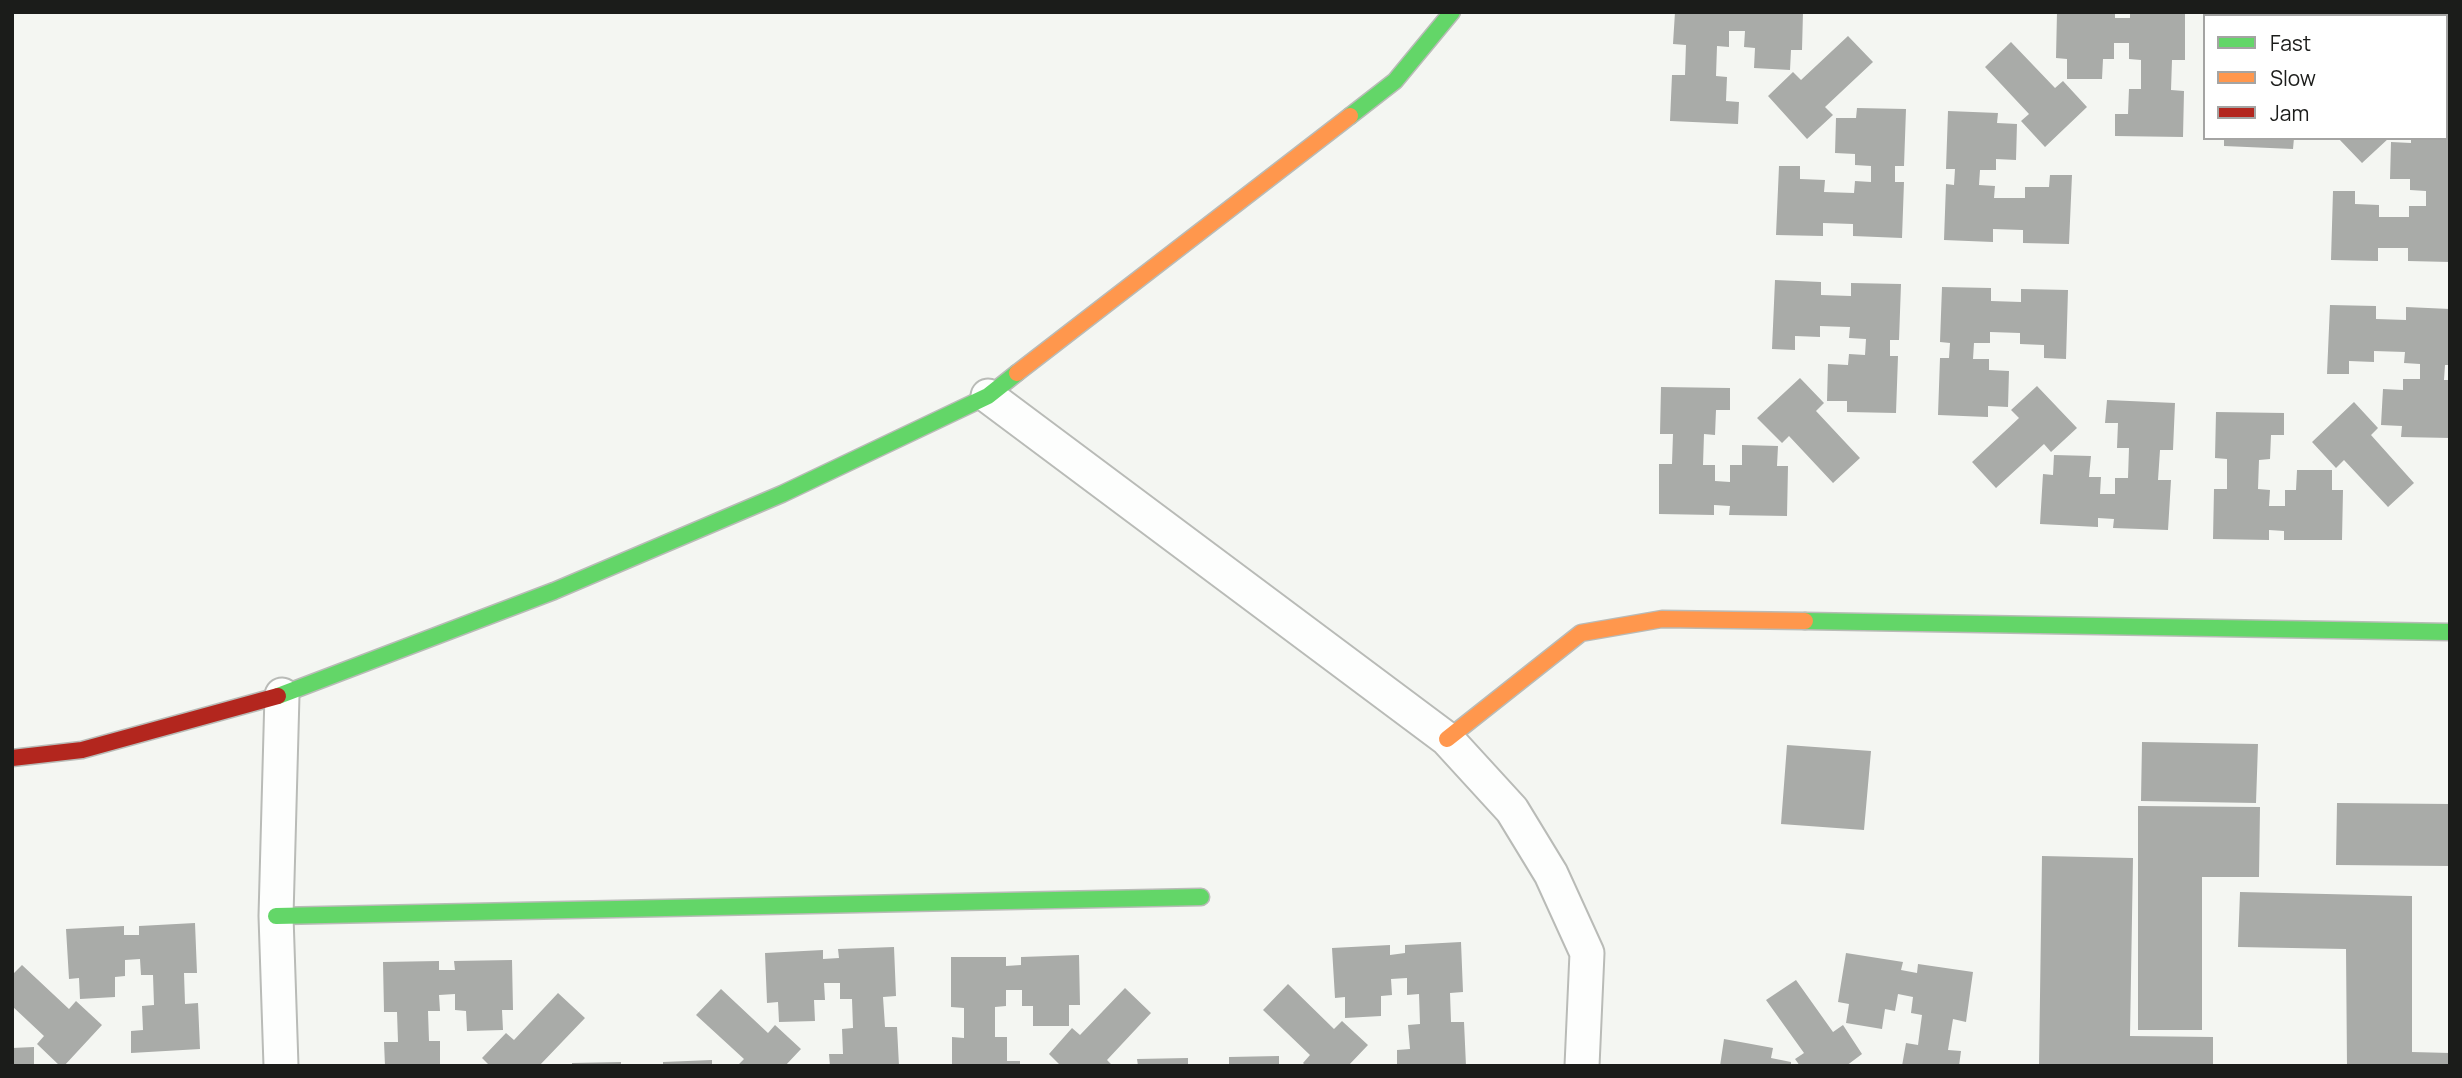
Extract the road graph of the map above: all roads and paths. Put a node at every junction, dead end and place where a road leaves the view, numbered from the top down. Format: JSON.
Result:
{"nodes":[{"id":1,"x":1452,"y":12,"type":"edge"},
{"id":2,"x":988,"y":396,"type":"junction"},
{"id":3,"x":2450,"y":632,"type":"edge"},
{"id":4,"x":282,"y":695,"type":"junction"},
{"id":5,"x":1447,"y":739,"type":"junction"},
{"id":6,"x":12,"y":758,"type":"edge"},
{"id":7,"x":1201,"y":897,"type":"dead end"},
{"id":8,"x":276,"y":916,"type":"junction"},
{"id":9,"x":281,"y":1066,"type":"edge"},
{"id":10,"x":1582,"y":1066,"type":"edge"}],
"edges":[{"from":1,"to":2,"type":"street"},
{"from":2,"to":4,"type":"street"},
{"from":2,"to":5,"type":"street"},
{"from":3,"to":5,"type":"street"},
{"from":4,"to":6,"type":"street"},
{"from":4,"to":8,"type":"street"},
{"from":5,"to":10,"type":"street"},
{"from":7,"to":8,"type":"street"},
{"from":8,"to":9,"type":"street"}]}
